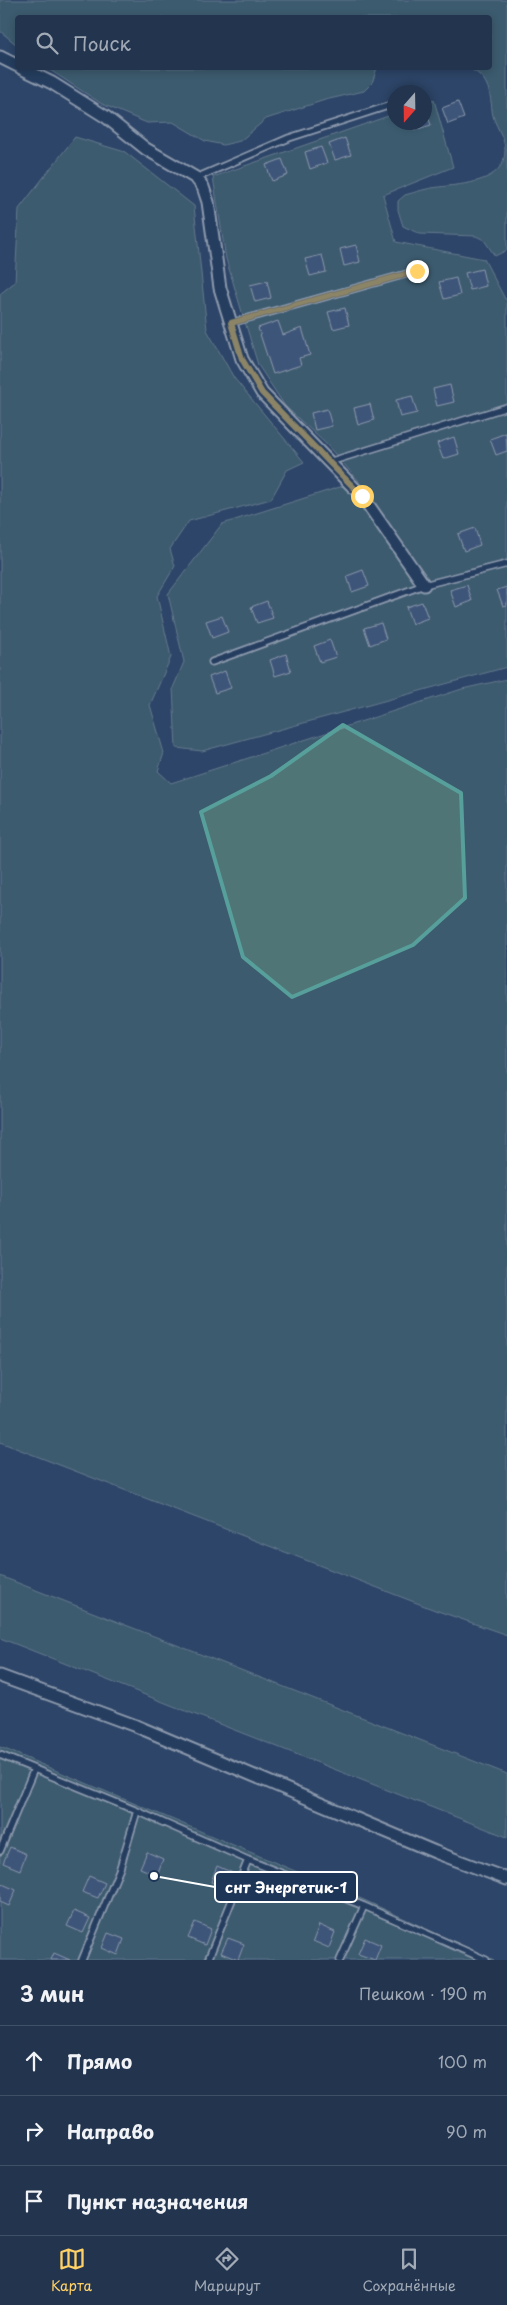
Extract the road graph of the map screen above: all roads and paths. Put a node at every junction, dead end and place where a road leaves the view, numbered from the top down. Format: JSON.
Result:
{"nodes":[{"id":1,"x":0,"y":57,"type":"edge"},
{"id":2,"x":15,"y":65,"type":"edge"},
{"id":3,"x":25,"y":70,"type":"edge"},
{"id":4,"x":387,"y":106,"type":"edge"},
{"id":5,"x":196,"y":178,"type":"junction"},
{"id":6,"x":417,"y":271,"type":"dead end"},
{"id":7,"x":231,"y":323,"type":"junction"},
{"id":8,"x":507,"y":407,"type":"edge"},
{"id":9,"x":329,"y":462,"type":"junction"},
{"id":10,"x":507,"y":564,"type":"edge"},
{"id":11,"x":424,"y":585,"type":"junction"},
{"id":12,"x":212,"y":662,"type":"dead end"},
{"id":13,"x":0,"y":1676,"type":"edge"},
{"id":14,"x":0,"y":1755,"type":"edge"},
{"id":15,"x":34,"y":1769,"type":"junction"},
{"id":16,"x":138,"y":1810,"type":"junction"},
{"id":17,"x":0,"y":1852,"type":"edge"},
{"id":18,"x":248,"y":1860,"type":"junction"},
{"id":19,"x":507,"y":1879,"type":"edge"},
{"id":20,"x":364,"y":1906,"type":"junction"},
{"id":21,"x":471,"y":1953,"type":"junction"},
{"id":22,"x":82,"y":1960,"type":"edge"},
{"id":23,"x":208,"y":1960,"type":"edge"},
{"id":24,"x":340,"y":1960,"type":"edge"},
{"id":25,"x":468,"y":1960,"type":"edge"},
{"id":26,"x":486,"y":1960,"type":"edge"}],
"edges":[{"from":1,"to":2,"type":"street"},
{"from":3,"to":5,"type":"street"},
{"from":4,"to":5,"type":"lane"},
{"from":5,"to":7,"type":"street"},
{"from":6,"to":7,"type":"lane"},
{"from":7,"to":9,"type":"street"},
{"from":8,"to":9,"type":"lane"},
{"from":9,"to":11,"type":"street"},
{"from":10,"to":11,"type":"lane"},
{"from":11,"to":12,"type":"lane"},
{"from":13,"to":19,"type":"street"},
{"from":14,"to":15,"type":"lane"},
{"from":15,"to":16,"type":"lane"},
{"from":15,"to":17,"type":"lane"},
{"from":16,"to":18,"type":"lane"},
{"from":16,"to":22,"type":"lane"},
{"from":18,"to":20,"type":"lane"},
{"from":18,"to":23,"type":"lane"},
{"from":20,"to":21,"type":"lane"},
{"from":20,"to":24,"type":"lane"},
{"from":21,"to":25,"type":"lane"},
{"from":21,"to":26,"type":"lane"}]}
